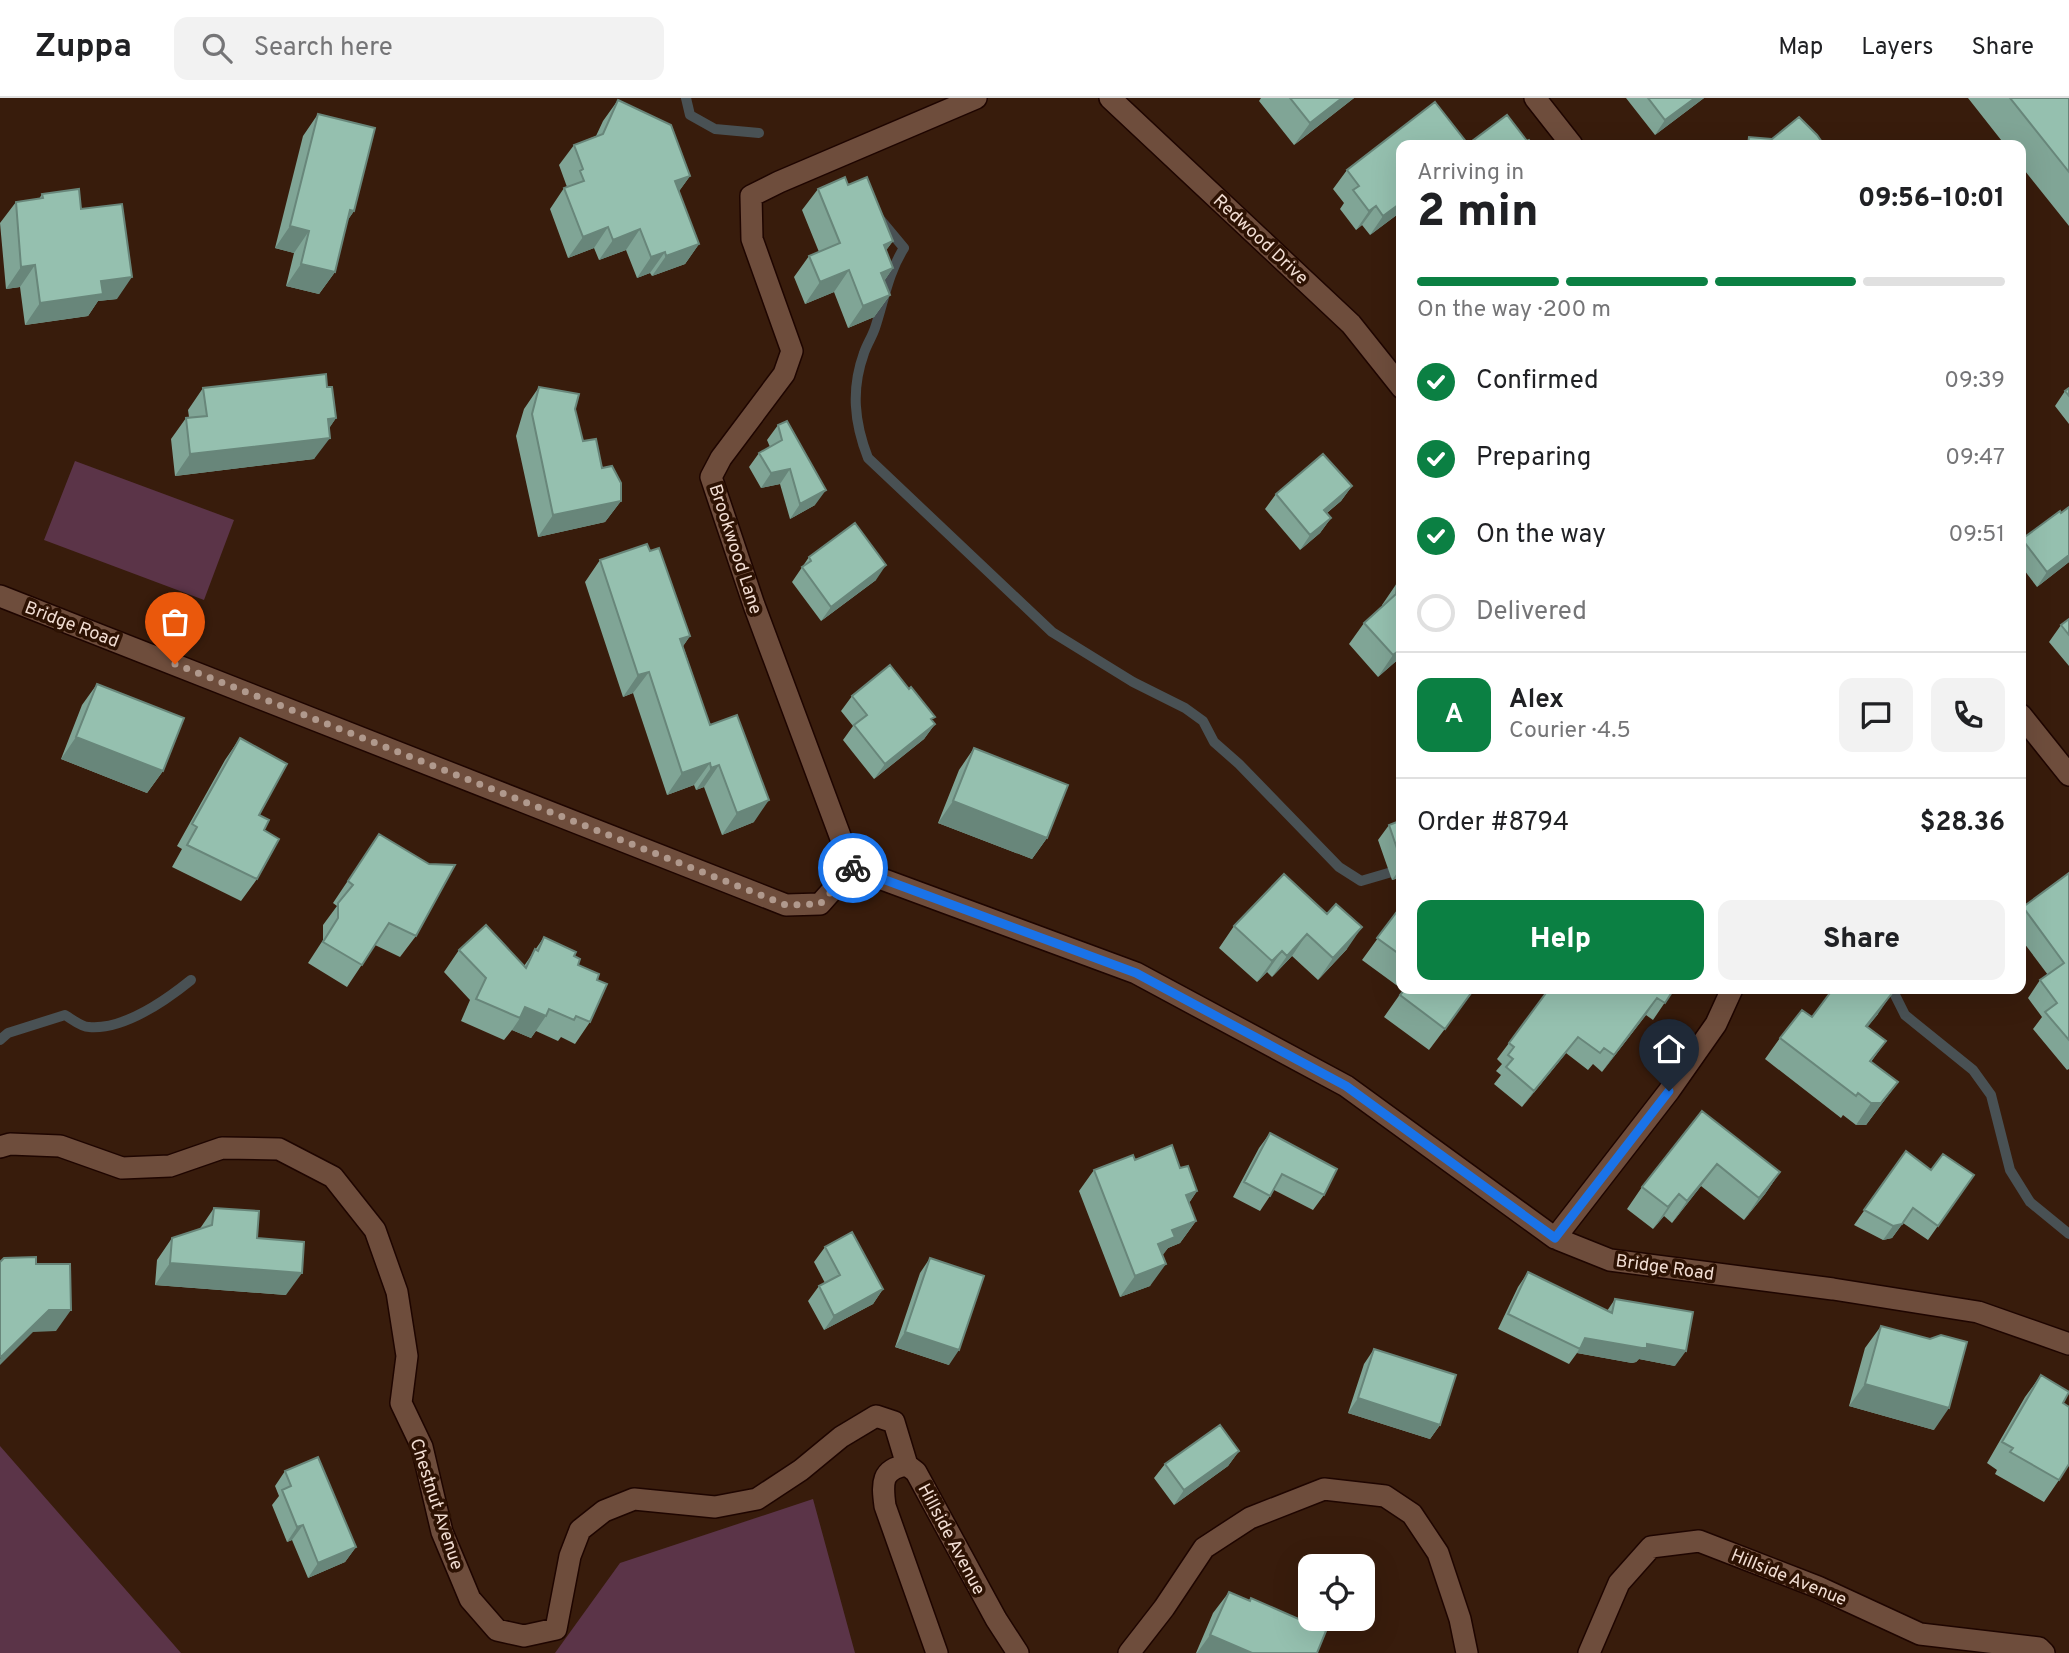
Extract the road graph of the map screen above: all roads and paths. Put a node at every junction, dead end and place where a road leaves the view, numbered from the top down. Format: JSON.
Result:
{"nodes":[{"id":1,"x":976,"y":98,"type":"edge"},
{"id":2,"x":1110,"y":98,"type":"edge"},
{"id":3,"x":1535,"y":98,"type":"edge"},
{"id":4,"x":1568,"y":140,"type":"edge"},
{"id":5,"x":1396,"y":380,"type":"edge"},
{"id":6,"x":0,"y":596,"type":"edge"},
{"id":7,"x":2026,"y":722,"type":"edge"},
{"id":8,"x":2069,"y":775,"type":"edge"},
{"id":9,"x":852,"y":868,"type":"junction"},
{"id":10,"x":1730,"y":994,"type":"edge"},
{"id":11,"x":0,"y":1147,"type":"edge"},
{"id":12,"x":1555,"y":1238,"type":"junction"},
{"id":13,"x":2069,"y":1344,"type":"edge"},
{"id":14,"x":907,"y":1465,"type":"junction"},
{"id":15,"x":937,"y":1653,"type":"edge"},
{"id":16,"x":1018,"y":1653,"type":"edge"},
{"id":17,"x":1129,"y":1653,"type":"edge"},
{"id":18,"x":1467,"y":1653,"type":"edge"},
{"id":19,"x":1589,"y":1653,"type":"edge"},
{"id":20,"x":2043,"y":1653,"type":"edge"}],
"edges":[{"from":1,"to":9,"type":"street","name":"Brookwood Lane"},
{"from":2,"to":5,"type":"street","name":"Redwood Drive"},
{"from":3,"to":4,"type":"street"},
{"from":6,"to":9,"type":"street","name":"Bridge Road"},
{"from":7,"to":8,"type":"street"},
{"from":9,"to":12,"type":"street","name":"Bridge Road"},
{"from":10,"to":12,"type":"street"},
{"from":11,"to":14,"type":"street","name":"Chestnut Avenue"},
{"from":12,"to":13,"type":"street","name":"Bridge Road"},
{"from":14,"to":15,"type":"street","name":"Hillside Avenue"},
{"from":14,"to":16,"type":"street","name":"Hillside Avenue"},
{"from":17,"to":18,"type":"street"},
{"from":19,"to":20,"type":"street","name":"Hillside Avenue"}]}
